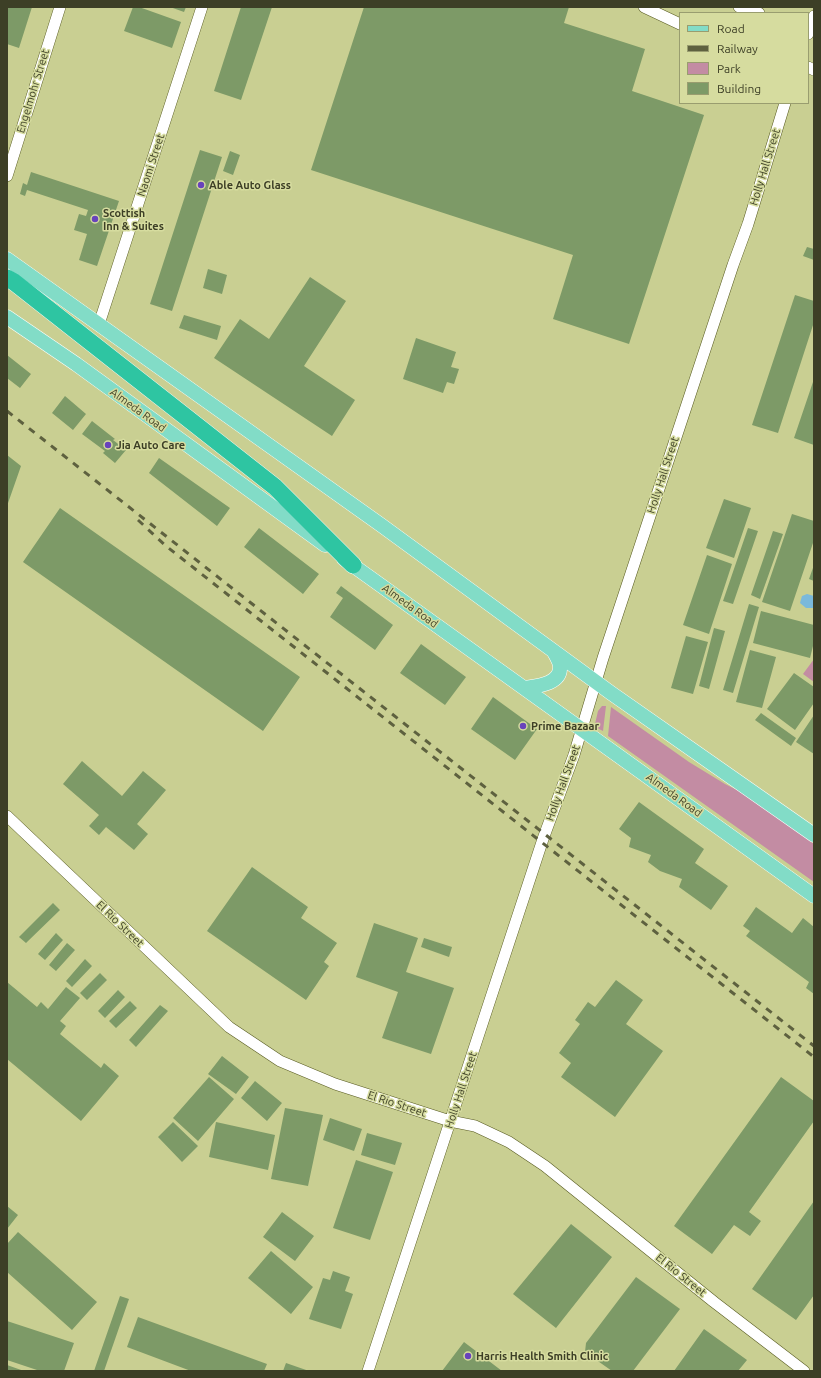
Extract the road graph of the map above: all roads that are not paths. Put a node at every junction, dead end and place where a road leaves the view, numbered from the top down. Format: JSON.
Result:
{"nodes":[{"id":1,"x":60,"y":7,"type":"edge"},
{"id":2,"x":202,"y":7,"type":"edge"},
{"id":3,"x":644,"y":7,"type":"edge"},
{"id":4,"x":739,"y":7,"type":"edge"},
{"id":5,"x":756,"y":12,"type":"edge"},
{"id":6,"x":814,"y":16,"type":"edge"},
{"id":7,"x":679,"y":24,"type":"edge"},
{"id":8,"x":810,"y":30,"type":"edge"},
{"id":9,"x":785,"y":104,"type":"edge"},
{"id":10,"x":7,"y":176,"type":"edge"},
{"id":11,"x":7,"y":259,"type":"edge"},
{"id":12,"x":11,"y":280,"type":"edge"},
{"id":13,"x":7,"y":317,"type":"edge"},
{"id":14,"x":99,"y":324,"type":"junction"},
{"id":15,"x":353,"y":565,"type":"junction"},
{"id":16,"x":554,"y":652,"type":"junction"},
{"id":17,"x":596,"y":682,"type":"junction"},
{"id":18,"x":525,"y":688,"type":"junction"},
{"id":19,"x":582,"y":729,"type":"junction"},
{"id":20,"x":7,"y":816,"type":"edge"},
{"id":21,"x":814,"y":834,"type":"edge"},
{"id":22,"x":814,"y":896,"type":"edge"},
{"id":23,"x":450,"y":1121,"type":"junction"},
{"id":24,"x":368,"y":1371,"type":"edge"},
{"id":25,"x":804,"y":1371,"type":"edge"}],
"edges":[{"from":1,"to":10,"type":"street","name":"Engelmohr Street"},
{"from":2,"to":14,"type":"street","name":"Naomi Street"},
{"from":3,"to":7,"type":"street"},
{"from":4,"to":5,"type":"street"},
{"from":6,"to":8,"type":"street"},
{"from":9,"to":17,"type":"street","name":"Holly Hall Street"},
{"from":11,"to":14,"type":"main road"},
{"from":12,"to":15,"type":"highway"},
{"from":13,"to":15,"type":"main road","name":"Almeda Road"},
{"from":14,"to":16,"type":"main road"},
{"from":15,"to":18,"type":"main road","name":"Almeda Road"},
{"from":16,"to":17,"type":"main road"},
{"from":16,"to":18,"type":"main road"},
{"from":17,"to":19,"type":"street","name":"Holly Hall Street"},
{"from":17,"to":21,"type":"main road"},
{"from":18,"to":19,"type":"main road","name":"Almeda Road"},
{"from":19,"to":22,"type":"main road","name":"Almeda Road"},
{"from":19,"to":23,"type":"street","name":"Holly Hall Street"},
{"from":20,"to":23,"type":"street","name":"El Rio Street"},
{"from":23,"to":24,"type":"street","name":"Holly Hall Street"},
{"from":23,"to":25,"type":"street","name":"El Rio Street"}]}
